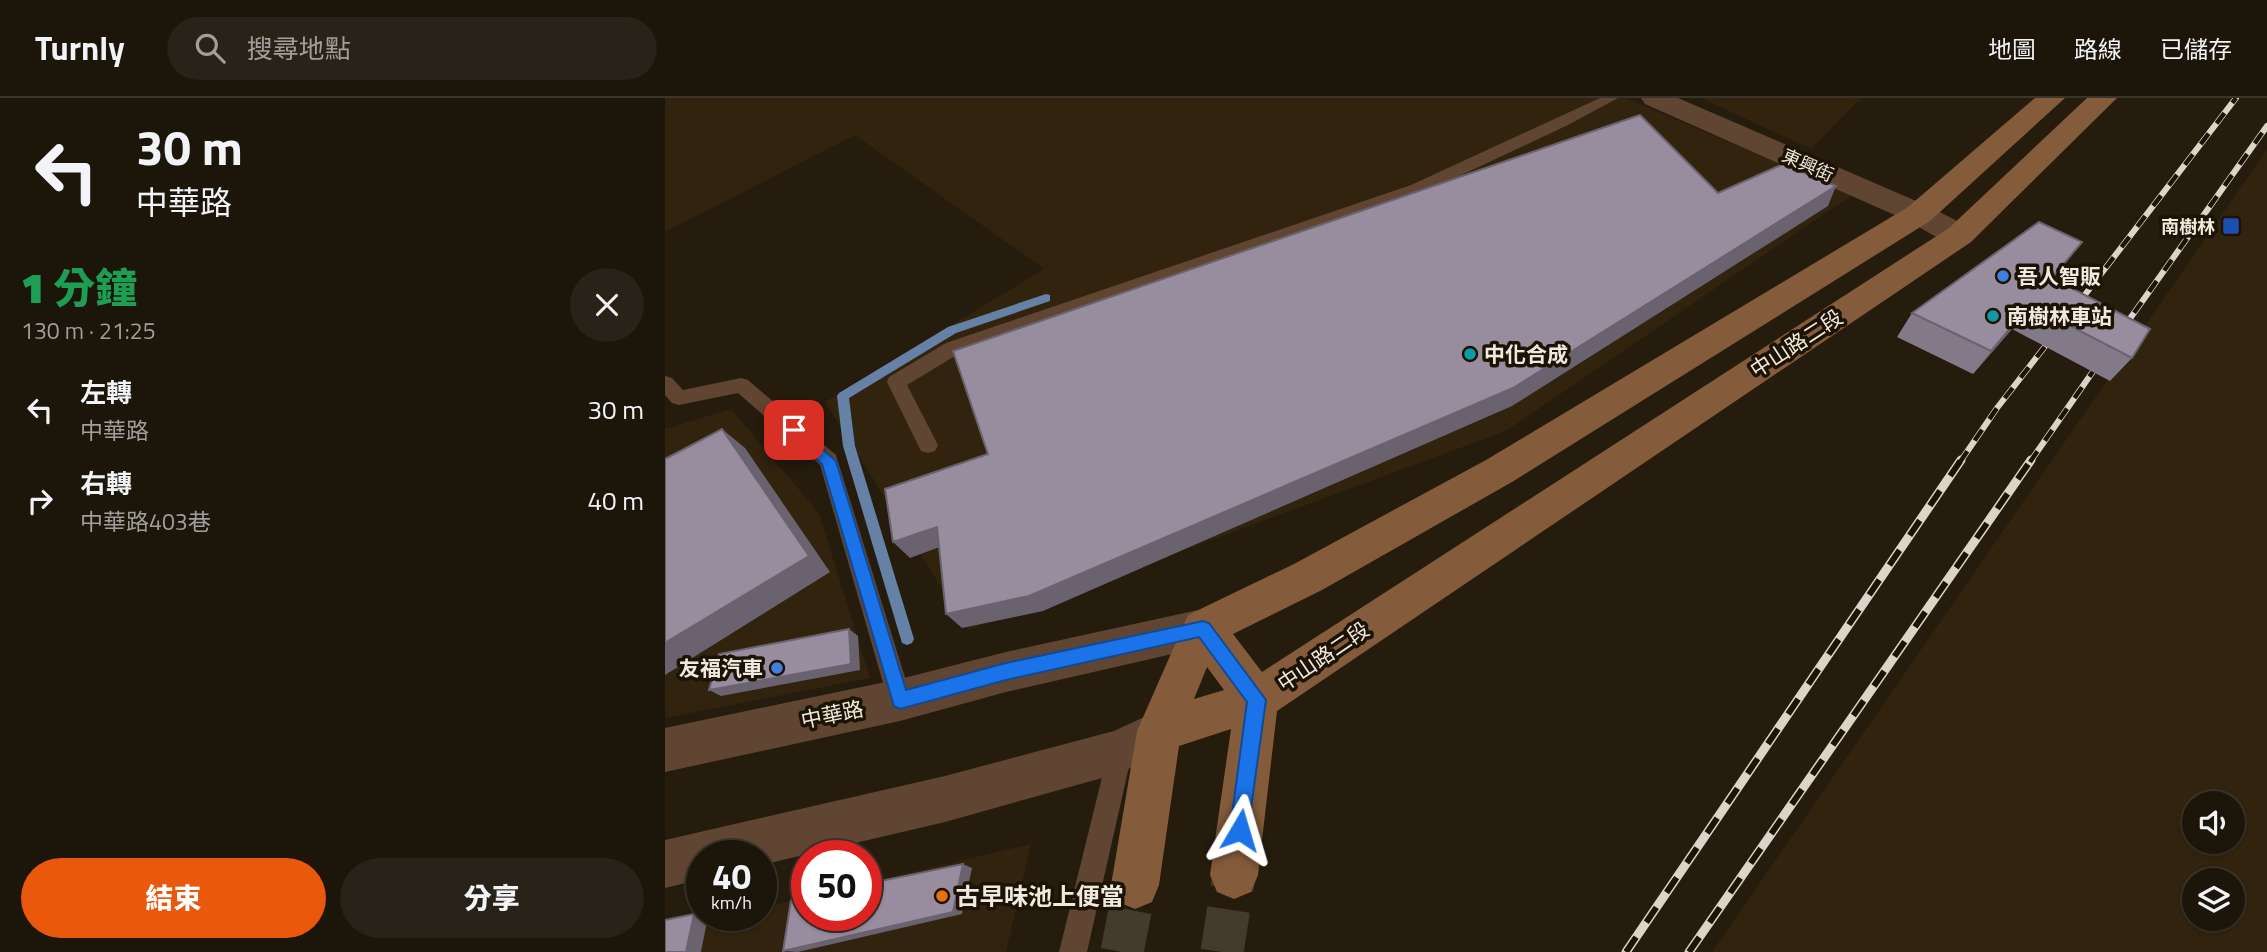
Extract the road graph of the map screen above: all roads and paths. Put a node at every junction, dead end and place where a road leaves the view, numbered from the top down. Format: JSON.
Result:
{"nodes":[{"id":1,"x":1611,"y":98,"type":"edge"},
{"id":2,"x":2052,"y":98,"type":"edge"},
{"id":3,"x":2103,"y":98,"type":"edge"},
{"id":4,"x":1659,"y":99,"type":"edge"},
{"id":5,"x":1919,"y":214,"type":"junction"},
{"id":6,"x":1960,"y":235,"type":"junction"},
{"id":7,"x":665,"y":383,"type":"edge"},
{"id":8,"x":928,"y":445,"type":"dead end"},
{"id":9,"x":1203,"y":628,"type":"junction"},
{"id":10,"x":900,"y":700,"type":"junction"},
{"id":11,"x":1257,"y":700,"type":"junction"},
{"id":12,"x":1139,"y":741,"type":"junction"},
{"id":13,"x":665,"y":750,"type":"edge"},
{"id":14,"x":665,"y":864,"type":"edge"},
{"id":15,"x":1234,"y":875,"type":"tunnel mouth"},
{"id":16,"x":1135,"y":885,"type":"tunnel mouth"},
{"id":17,"x":1073,"y":952,"type":"edge"}],
"edges":[{"from":1,"to":8,"type":"lane"},
{"from":2,"to":5,"type":"main road"},
{"from":3,"to":6,"type":"main road","name":"中山路二段"},
{"from":4,"to":5,"type":"street","name":"東興街"},
{"from":5,"to":6,"type":"street","name":"東興街"},
{"from":5,"to":9,"type":"main road"},
{"from":6,"to":11,"type":"main road","name":"中山路二段"},
{"from":7,"to":10,"type":"lane"},
{"from":9,"to":10,"type":"street","name":"中華路"},
{"from":9,"to":11,"type":"main road"},
{"from":9,"to":12,"type":"main road"},
{"from":10,"to":13,"type":"street","name":"中華路"},
{"from":11,"to":12,"type":"main road","name":"中山路二段"},
{"from":11,"to":15,"type":"main road"},
{"from":12,"to":14,"type":"street"},
{"from":12,"to":16,"type":"main road"},
{"from":12,"to":17,"type":"lane"}]}
